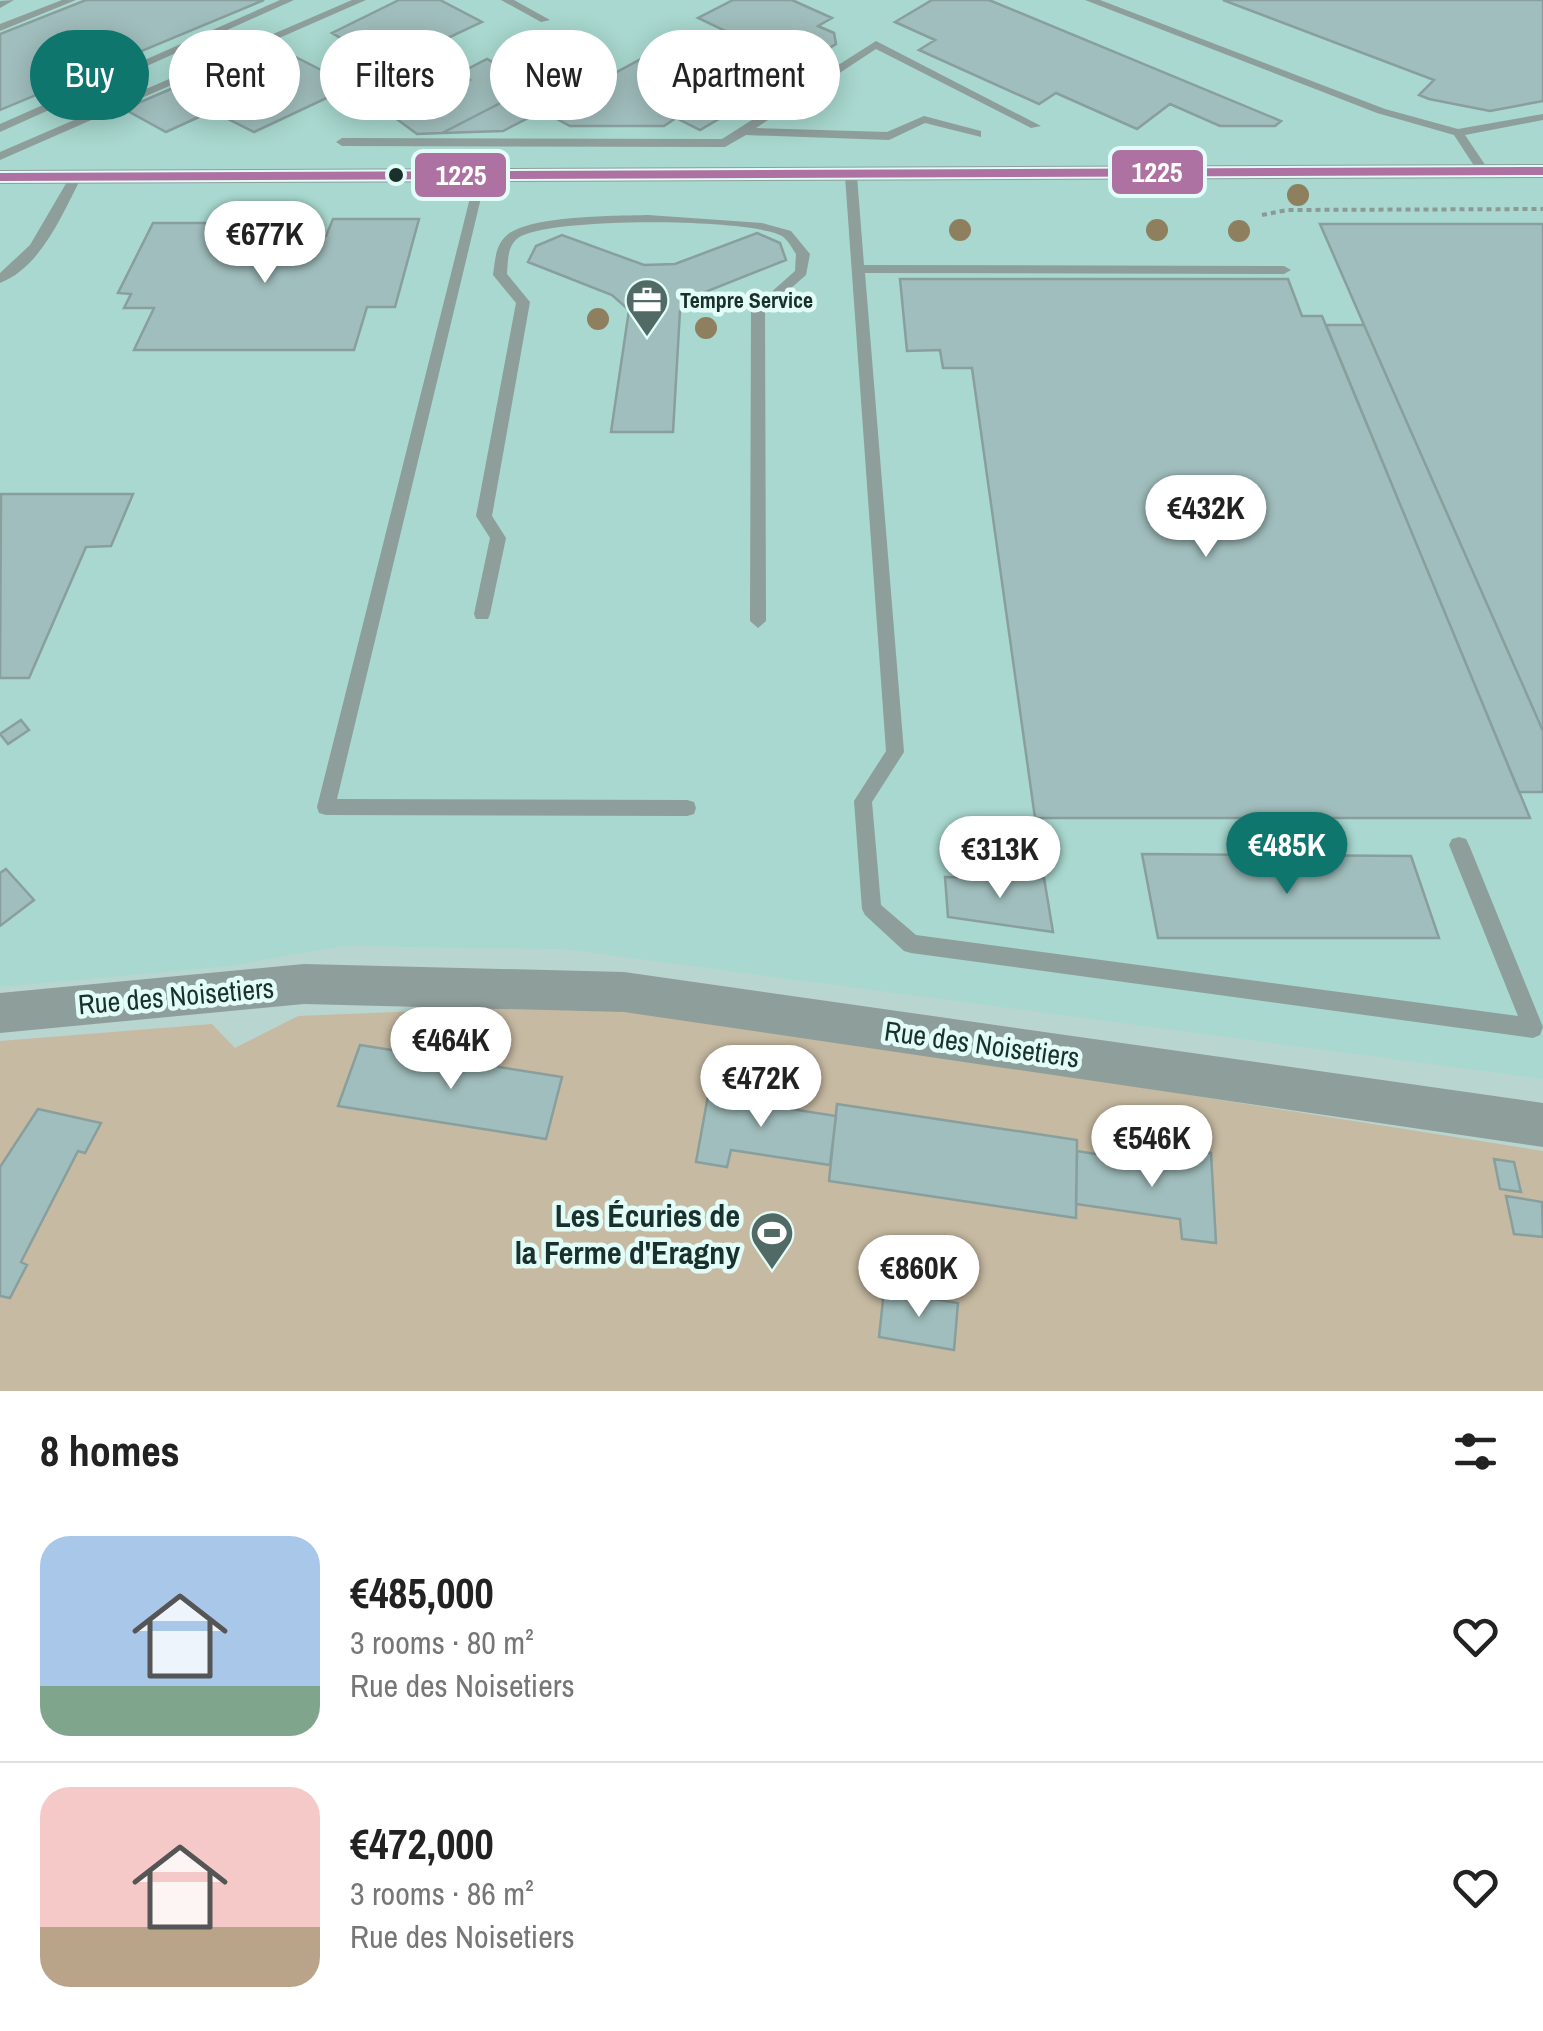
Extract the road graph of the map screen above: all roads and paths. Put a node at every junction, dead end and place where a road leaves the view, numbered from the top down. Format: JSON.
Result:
{"nodes":[{"id":1,"x":9,"y":0,"type":"edge"},
{"id":2,"x":71,"y":0,"type":"edge"},
{"id":3,"x":289,"y":0,"type":"edge"},
{"id":4,"x":362,"y":0,"type":"edge"},
{"id":5,"x":506,"y":0,"type":"edge"},
{"id":6,"x":1090,"y":0,"type":"edge"},
{"id":7,"x":0,"y":5,"type":"edge"},
{"id":8,"x":545,"y":20,"type":"dead end"},
{"id":9,"x":0,"y":28,"type":"edge"},
{"id":10,"x":1543,"y":116,"type":"edge"},
{"id":11,"x":1036,"y":126,"type":"dead end"},
{"id":12,"x":0,"y":128,"type":"edge"},
{"id":13,"x":743,"y":131,"type":"junction"},
{"id":14,"x":1458,"y":133,"type":"junction"},
{"id":15,"x":977,"y":134,"type":"dead end"},
{"id":16,"x":342,"y":142,"type":"dead end"},
{"id":17,"x":713,"y":143,"type":"junction"},
{"id":18,"x":0,"y":156,"type":"edge"},
{"id":19,"x":1543,"y":172,"type":"edge"},
{"id":20,"x":1486,"y":175,"type":"junction"},
{"id":21,"x":710,"y":176,"type":"junction"},
{"id":22,"x":851,"y":176,"type":"junction"},
{"id":23,"x":0,"y":177,"type":"edge"},
{"id":24,"x":480,"y":177,"type":"junction"},
{"id":25,"x":74,"y":178,"type":"junction"},
{"id":26,"x":1543,"y":209,"type":"edge"},
{"id":27,"x":1262,"y":215,"type":"dead end"},
{"id":28,"x":858,"y":269,"type":"junction"},
{"id":29,"x":1284,"y":270,"type":"dead end"},
{"id":30,"x":0,"y":280,"type":"edge"},
{"id":31,"x":482,"y":614,"type":"dead end"},
{"id":32,"x":758,"y":622,"type":"dead end"},
{"id":33,"x":688,"y":808,"type":"dead end"},
{"id":34,"x":1459,"y":845,"type":"dead end"},
{"id":35,"x":0,"y":1013,"type":"edge"},
{"id":36,"x":1543,"y":1125,"type":"edge"}],
"edges":[{"from":1,"to":7,"type":"lane"},
{"from":2,"to":9,"type":"lane"},
{"from":3,"to":12,"type":"lane"},
{"from":4,"to":18,"type":"lane"},
{"from":5,"to":8,"type":"lane"},
{"from":6,"to":14,"type":"lane"},
{"from":10,"to":14,"type":"lane"},
{"from":11,"to":13,"type":"lane"},
{"from":13,"to":15,"type":"lane"},
{"from":13,"to":17,"type":"lane"},
{"from":14,"to":20,"type":"lane"},
{"from":16,"to":17,"type":"lane"},
{"from":17,"to":21,"type":"lane"},
{"from":19,"to":20,"type":"street"},
{"from":20,"to":22,"type":"street"},
{"from":21,"to":22,"type":"street"},
{"from":21,"to":24,"type":"street"},
{"from":22,"to":28,"type":"lane"},
{"from":23,"to":25,"type":"street"},
{"from":24,"to":25,"type":"street"},
{"from":24,"to":33,"type":"lane"},
{"from":25,"to":30,"type":"lane"},
{"from":26,"to":27,"type":"path"},
{"from":28,"to":29,"type":"lane"},
{"from":28,"to":34,"type":"lane"},
{"from":31,"to":32,"type":"lane"},
{"from":35,"to":36,"type":"street","name":"Rue des Noisetiers"}]}
